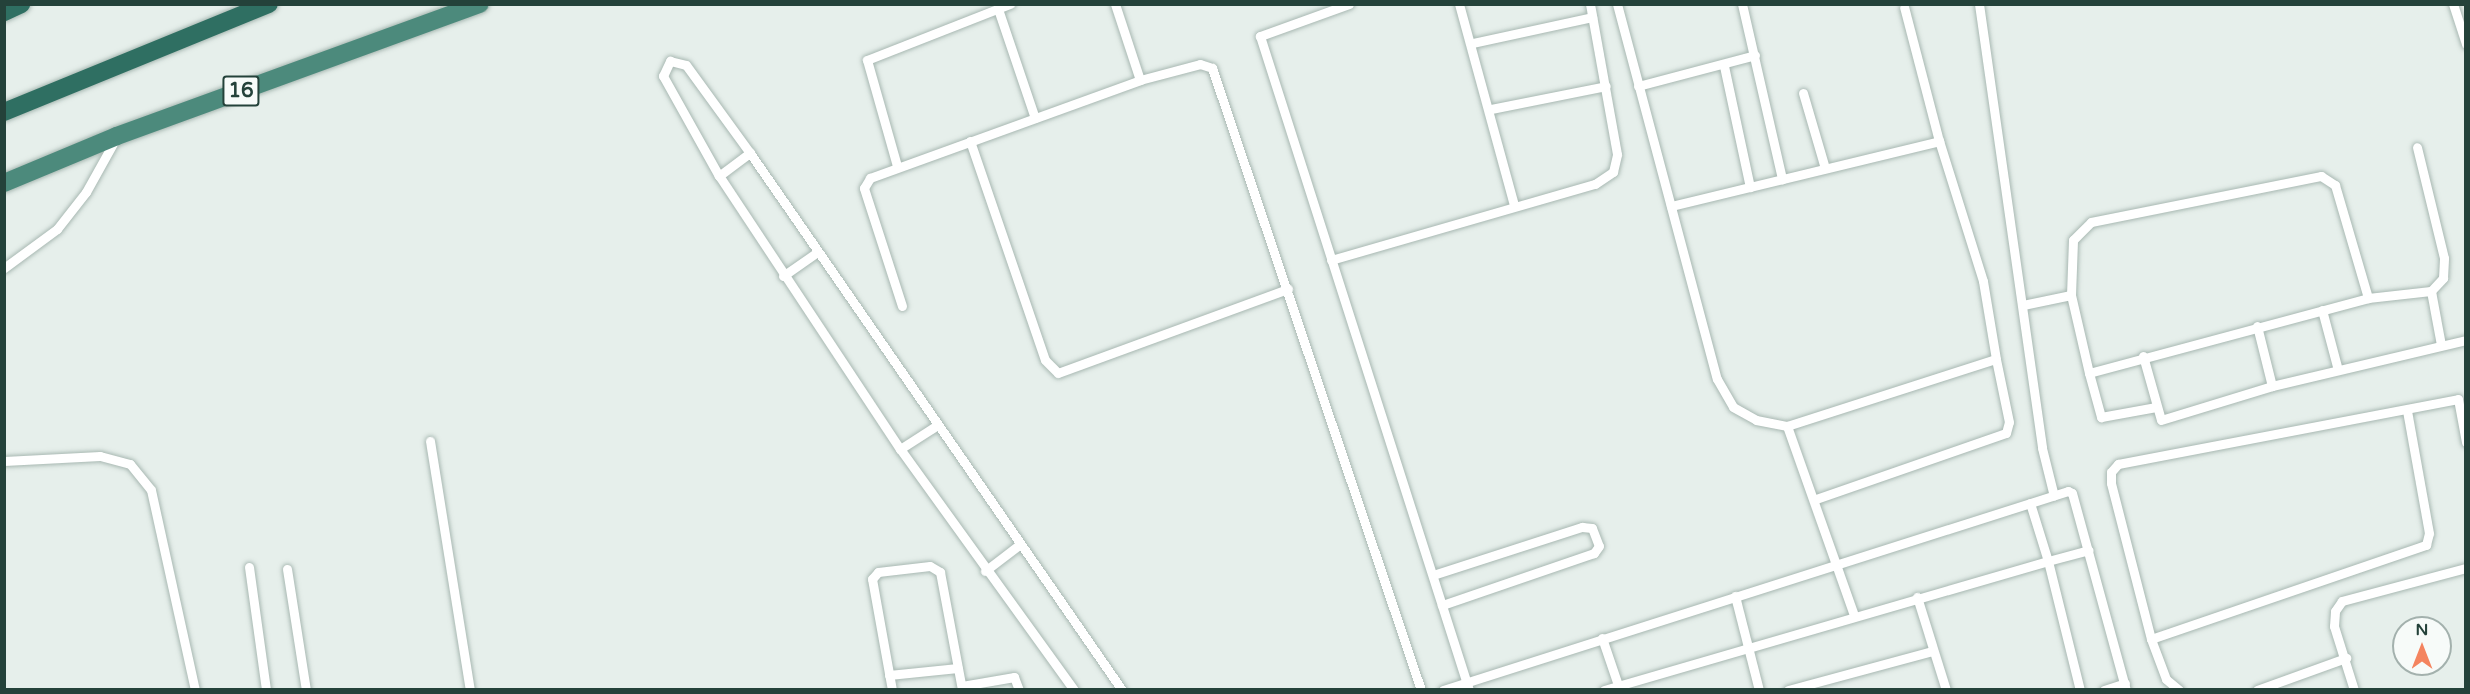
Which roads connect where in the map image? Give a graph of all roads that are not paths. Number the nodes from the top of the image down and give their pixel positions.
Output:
1 (21, 4) edge
2 (269, 4) edge
3 (480, 4) edge
4 (1010, 4) edge
5 (1115, 4) edge
6 (1349, 4) edge
7 (1459, 4) edge
8 (1590, 4) edge
9 (1617, 4) edge
10 (1742, 4) edge
11 (1978, 4) edge
12 (2453, 4) edge
13 (1904, 7) dead end
14 (998, 9) junction
15 (4, 12) edge
16 (1592, 17) junction
17 (1473, 43) junction
18 (2466, 44) edge
19 (1755, 55) junction
20 (1724, 66) junction
21 (1140, 80) junction
22 (1606, 86) junction
23 (1638, 86) junction
24 (1803, 93) dead end
25 (1491, 109) junction
26 (4, 112) edge
27 (1035, 118) junction
28 (117, 136) junction
29 (970, 141) junction
30 (1939, 141) junction
31 (2417, 147) dead end
32 (750, 153) junction
33 (897, 166) junction
34 (1825, 168) junction
35 (719, 176) junction
36 (1782, 179) junction
37 (4, 183) edge
38 (1750, 187) junction
39 (1515, 205) junction
40 (1671, 207) junction
41 (816, 253) junction
42 (1331, 260) junction
43 (4, 268) edge
44 (783, 276) junction
45 (1288, 289) junction
46 (2431, 291) junction
47 (2071, 295) junction
48 (2367, 298) junction
49 (2023, 305) junction
50 (902, 306) dead end
51 (2322, 310) junction
52 (2257, 326) junction
53 (2466, 340) edge
54 (2441, 345) junction
55 (2143, 356) junction
56 (1996, 358) junction
57 (2338, 370) junction
58 (2089, 373) junction
59 (2272, 386) junction
60 (2156, 407) junction
61 (2407, 411) junction
62 (936, 426) junction
63 (1786, 426) junction
64 (429, 441) dead end
65 (2466, 442) edge
66 (900, 449) junction
67 (4, 461) edge
68 (2054, 496) junction
69 (1816, 499) junction
70 (2030, 503) junction
71 (1018, 545) junction
72 (2089, 550) junction
73 (2048, 561) junction
74 (1837, 564) junction
75 (249, 567) dead end
76 (2466, 568) edge
77 (287, 569) dead end
78 (985, 571) junction
79 (1433, 575) junction
80 (1735, 596) junction
81 (1917, 597) junction
82 (1442, 605) junction
83 (1854, 615) junction
84 (1602, 638) junction
85 (2151, 639) junction
86 (1748, 644) junction
87 (1933, 651) junction
88 (2346, 658) junction
89 (958, 668) junction
90 (889, 675) junction
91 (1636, 679) junction
92 (1618, 685) junction
93 (1468, 686) edge
94 (2126, 686) edge
95 (962, 688) edge
96 (195, 690) edge
97 (266, 690) edge
98 (306, 690) edge
99 (470, 690) edge
100 (892, 690) edge
101 (1019, 690) edge
102 (1074, 690) edge
103 (1122, 690) edge
104 (1421, 690) edge
105 (1443, 690) edge
106 (1604, 690) edge
107 (1639, 690) edge
108 (1759, 690) edge
109 (1788, 690) edge
110 (1946, 690) edge
111 (2080, 690) edge
112 (2104, 690) edge
113 (2179, 690) edge
114 (2257, 690) edge
115 (2354, 690) edge

1 - 15 highway
2 - 26 highway
3 - 28 highway, 16
4 - 14 lane
5 - 21 lane
6 - 42 lane
7 - 17 lane
8 - 16 lane
9 - 23 lane
10 - 19 lane
11 - 49 lane
12 - 18 lane
13 - 30 lane
14 - 27 lane
14 - 33 lane
16 - 17 lane
16 - 22 lane
17 - 25 lane
19 - 20 lane
19 - 36 lane
20 - 23 lane
20 - 38 lane
21 - 27 lane
21 - 45 lane
22 - 25 lane
22 - 39 lane
23 - 40 lane
24 - 34 lane
25 - 39 lane
27 - 29 lane
28 - 37 highway, 16
28 - 43 lane
29 - 33 lane
29 - 45 lane
30 - 34 lane
30 - 56 lane
31 - 46 lane
32 - 35 lane
32 - 35 lane
32 - 41 lane
33 - 50 lane
34 - 36 lane
35 - 44 lane
36 - 38 lane
38 - 40 lane
39 - 42 lane
40 - 63 lane
41 - 44 lane
41 - 62 lane
42 - 79 lane
44 - 66 lane
45 - 104 lane
46 - 48 lane
46 - 54 lane
47 - 48 lane
47 - 49 lane
47 - 58 lane
48 - 51 lane
49 - 68 lane
51 - 52 lane
51 - 57 lane
52 - 55 lane
52 - 59 lane
53 - 54 lane
54 - 57 lane
55 - 58 lane
55 - 60 lane
56 - 63 lane
56 - 69 lane
57 - 59 lane
58 - 60 lane
59 - 60 lane
61 - 65 lane
61 - 85 lane
61 - 85 lane
62 - 66 lane
62 - 71 lane
63 - 69 lane
64 - 99 lane
66 - 78 lane
67 - 96 lane
68 - 70 lane
68 - 72 lane
69 - 74 lane
70 - 73 lane
70 - 74 lane
71 - 78 lane
71 - 103 lane
72 - 73 lane
72 - 94 lane
73 - 81 lane
73 - 111 lane
74 - 80 lane
74 - 83 lane
75 - 97 lane
76 - 88 lane
77 - 98 lane
78 - 102 lane
79 - 82 lane
79 - 82 lane
80 - 84 lane
80 - 86 lane
81 - 83 lane
81 - 87 lane
82 - 93 lane
83 - 86 lane
84 - 92 lane
84 - 93 lane
85 - 113 lane
86 - 91 lane
86 - 108 lane
87 - 109 lane
87 - 110 lane
88 - 114 lane
88 - 115 lane
89 - 90 lane
89 - 90 lane
89 - 95 lane
90 - 100 lane
91 - 92 lane
91 - 107 lane
92 - 106 lane
93 - 105 lane
94 - 112 lane
95 - 101 lane

